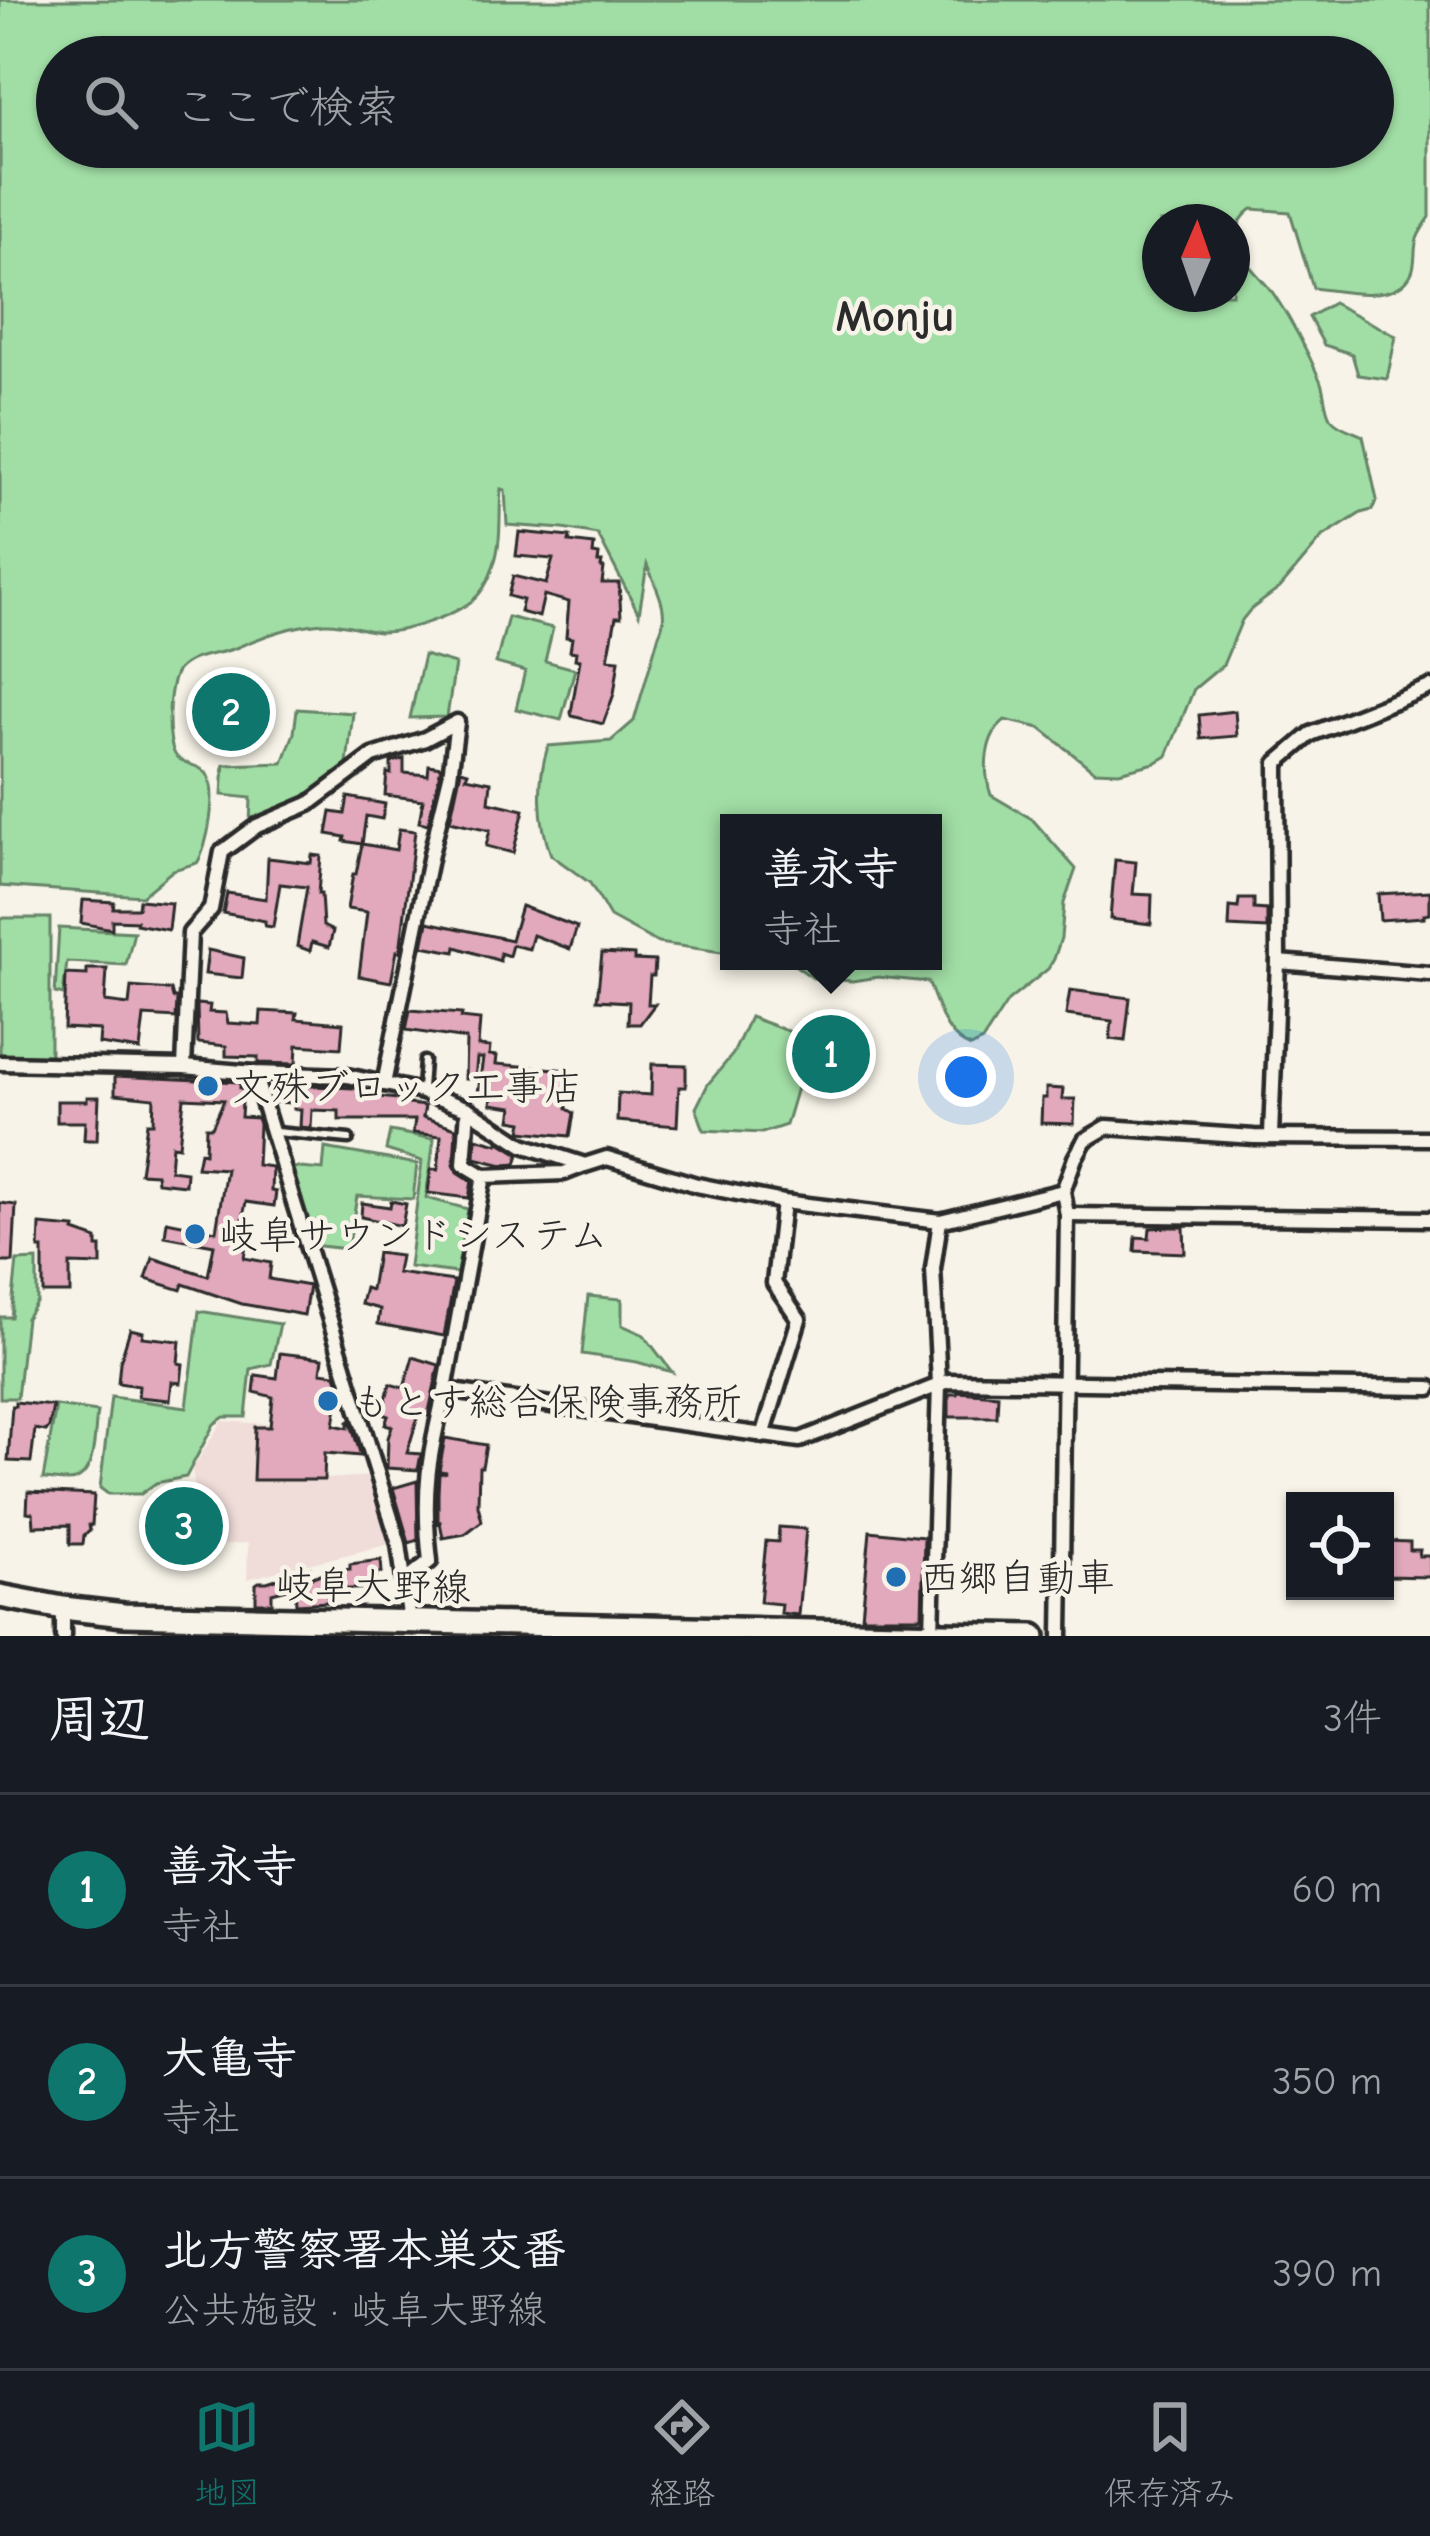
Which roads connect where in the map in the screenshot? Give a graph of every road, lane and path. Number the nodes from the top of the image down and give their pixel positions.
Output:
1 (1430, 687) edge
2 (1278, 962) junction
3 (1430, 974) edge
4 (424, 1061) dead end
5 (0, 1063) edge
6 (184, 1067) junction
7 (254, 1073) junction
8 (384, 1084) junction
9 (422, 1092) junction
10 (468, 1109) junction
11 (272, 1131) junction
12 (1271, 1136) junction
13 (1430, 1138) edge
14 (350, 1139) dead end
15 (585, 1165) junction
16 (484, 1176) junction
17 (1063, 1191) junction
18 (783, 1202) junction
19 (1067, 1215) junction
20 (1430, 1220) edge
21 (940, 1221) junction
22 (1063, 1382) junction
23 (939, 1383) junction
24 (1430, 1388) edge
25 (446, 1390) junction
26 (763, 1436) junction
27 (405, 1581) junction
28 (0, 1596) edge
29 (63, 1608) junction
30 (410, 1622) junction
31 (696, 1633) edge
32 (765, 1634) edge
33 (935, 1634) edge
34 (63, 1636) edge
35 (1034, 1636) edge
36 (1060, 1636) edge

1 - 2 street
2 - 3 street
2 - 12 street
4 - 9 lane
5 - 6 street
6 - 7 street
6 - 8 street
7 - 8 street
7 - 11 street
8 - 9 street
9 - 10 street
10 - 15 street
10 - 16 street
11 - 14 lane
11 - 27 street
12 - 13 street
12 - 17 street
15 - 16 street
15 - 18 street
16 - 25 street
17 - 19 street
17 - 21 street
18 - 21 street
18 - 26 street
19 - 20 street
19 - 22 street
21 - 23 street
22 - 23 street
22 - 24 street
22 - 36 street
23 - 26 street
23 - 33 street
25 - 26 street
25 - 27 street
27 - 30 street
28 - 29 main road, 岐阜大野線
29 - 30 main road, 岐阜大野線
29 - 34 street
30 - 31 main road, 岐阜大野線
31 - 32 main road, 岐阜大野線
32 - 33 main road, 岐阜大野線
33 - 35 main road, 岐阜大野線

